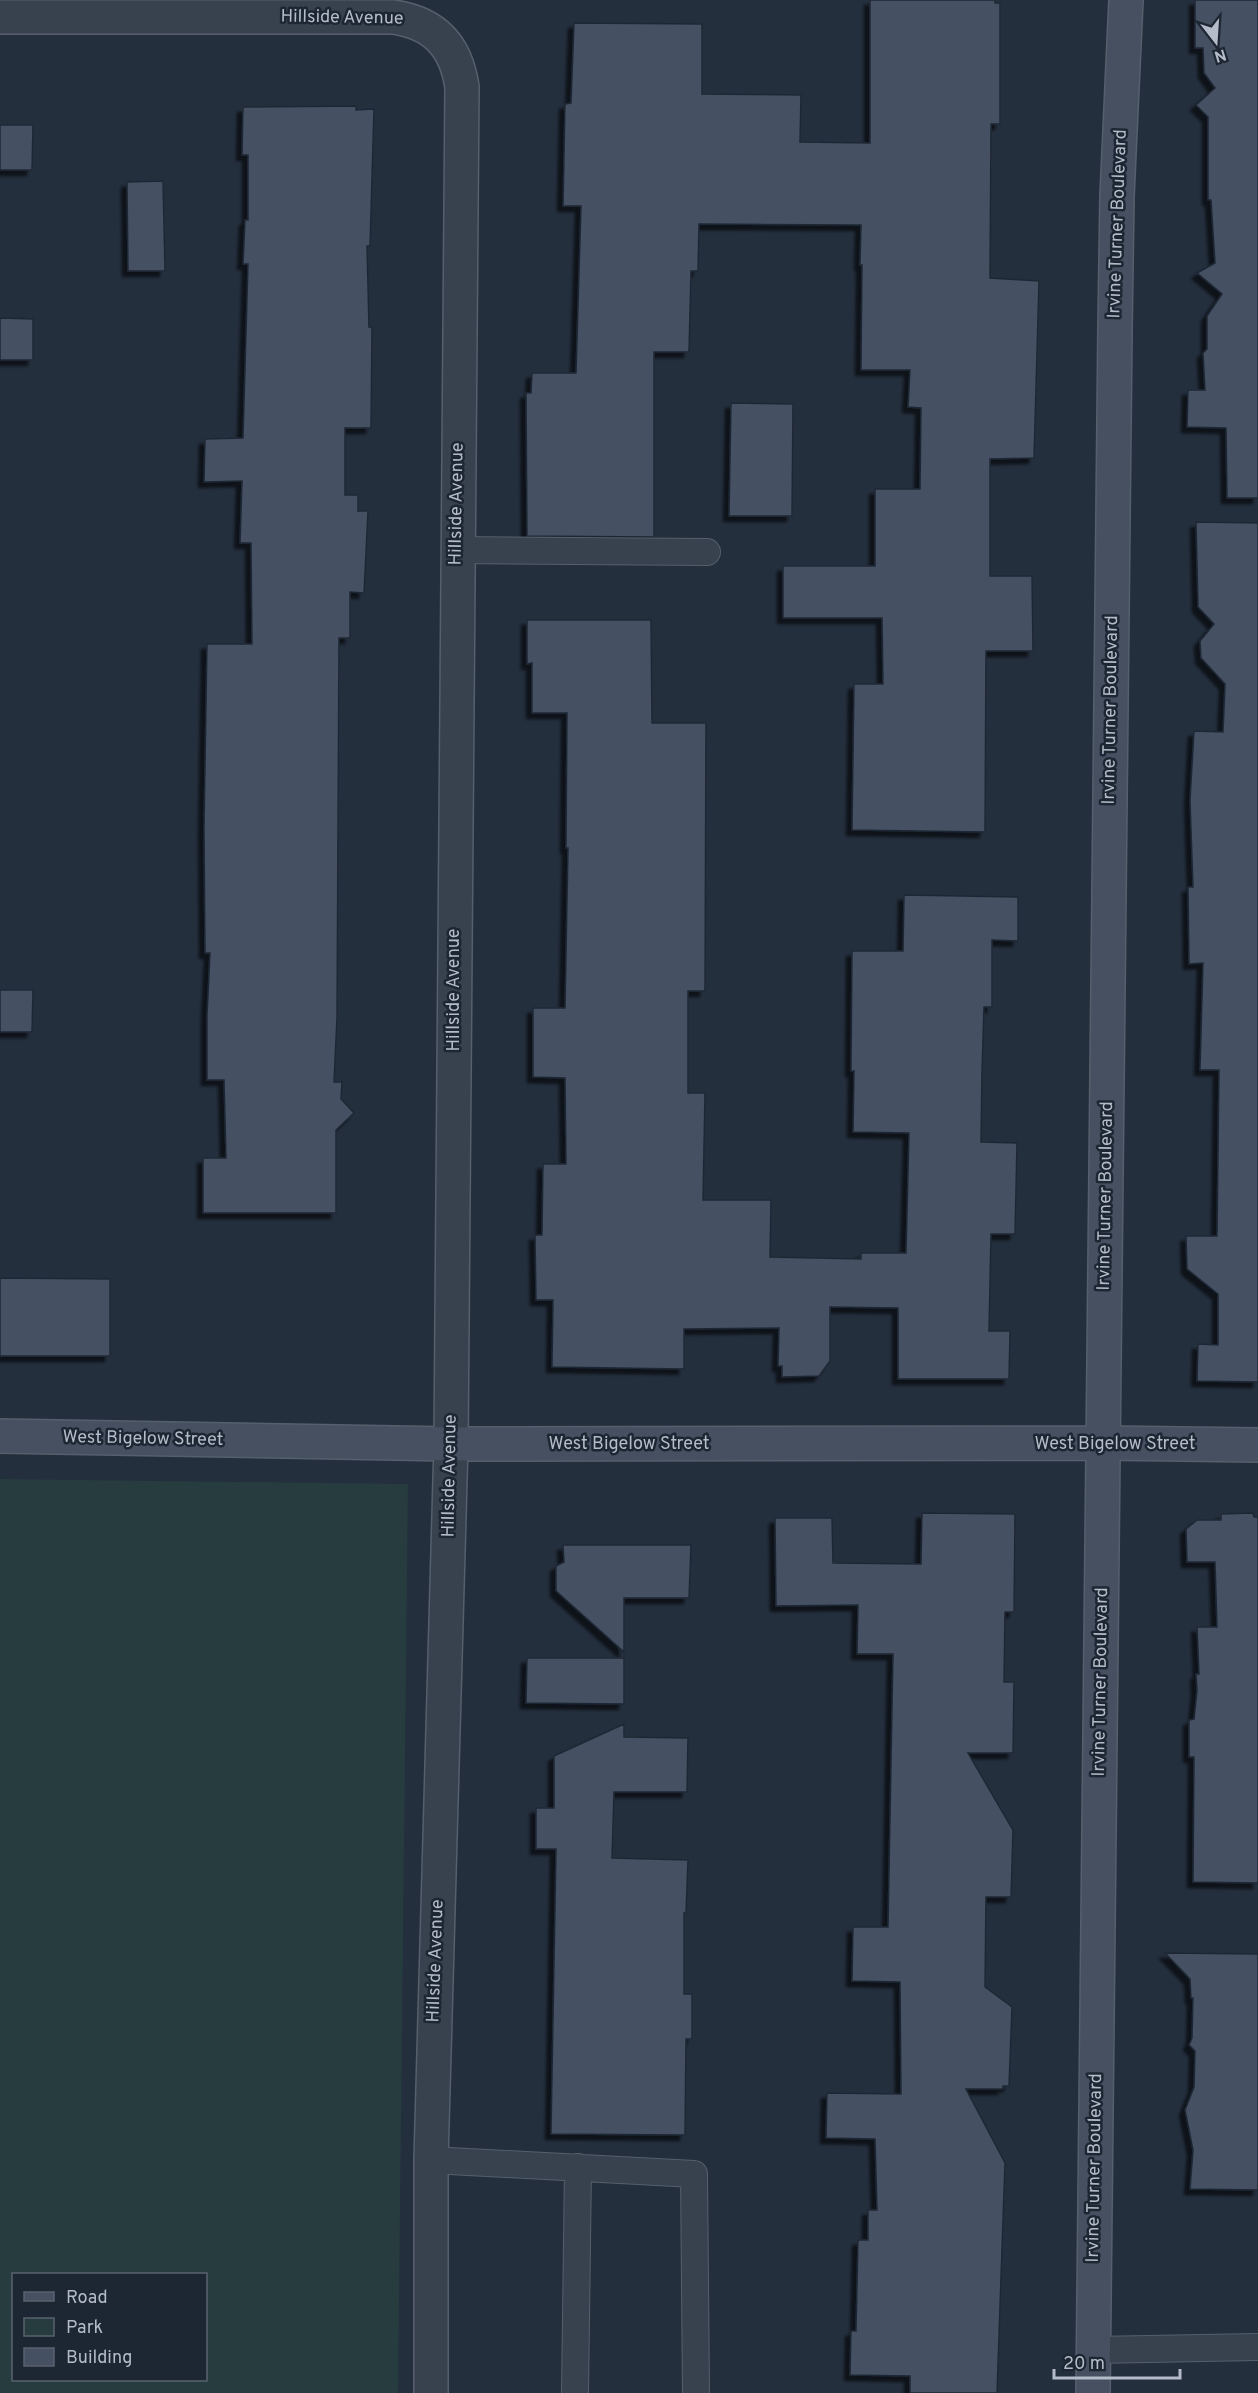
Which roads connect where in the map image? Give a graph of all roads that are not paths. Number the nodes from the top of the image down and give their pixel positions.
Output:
1 (1126, 0) edge
2 (0, 17) edge
3 (457, 550) junction
4 (707, 552) dead end
5 (0, 1436) edge
6 (1104, 1443) junction
7 (451, 1444) junction
8 (1258, 1445) edge
9 (431, 2160) junction
10 (578, 2167) junction
11 (1258, 2347) edge
12 (1093, 2350) junction
13 (431, 2393) edge
14 (575, 2393) edge
15 (696, 2393) edge
16 (1093, 2393) edge

1 - 6 street, Irvine Turner Boulevard
2 - 3 street, Hillside Avenue
3 - 4 lane
3 - 7 street, Hillside Avenue
5 - 7 street, West Bigelow Street
6 - 7 street, West Bigelow Street
6 - 8 street, West Bigelow Street
6 - 12 street, Irvine Turner Boulevard
7 - 9 street, Hillside Avenue
9 - 10 lane
9 - 13 street, Hillside Avenue
10 - 14 lane
10 - 15 lane
11 - 12 lane
12 - 16 street, Irvine Turner Boulevard

